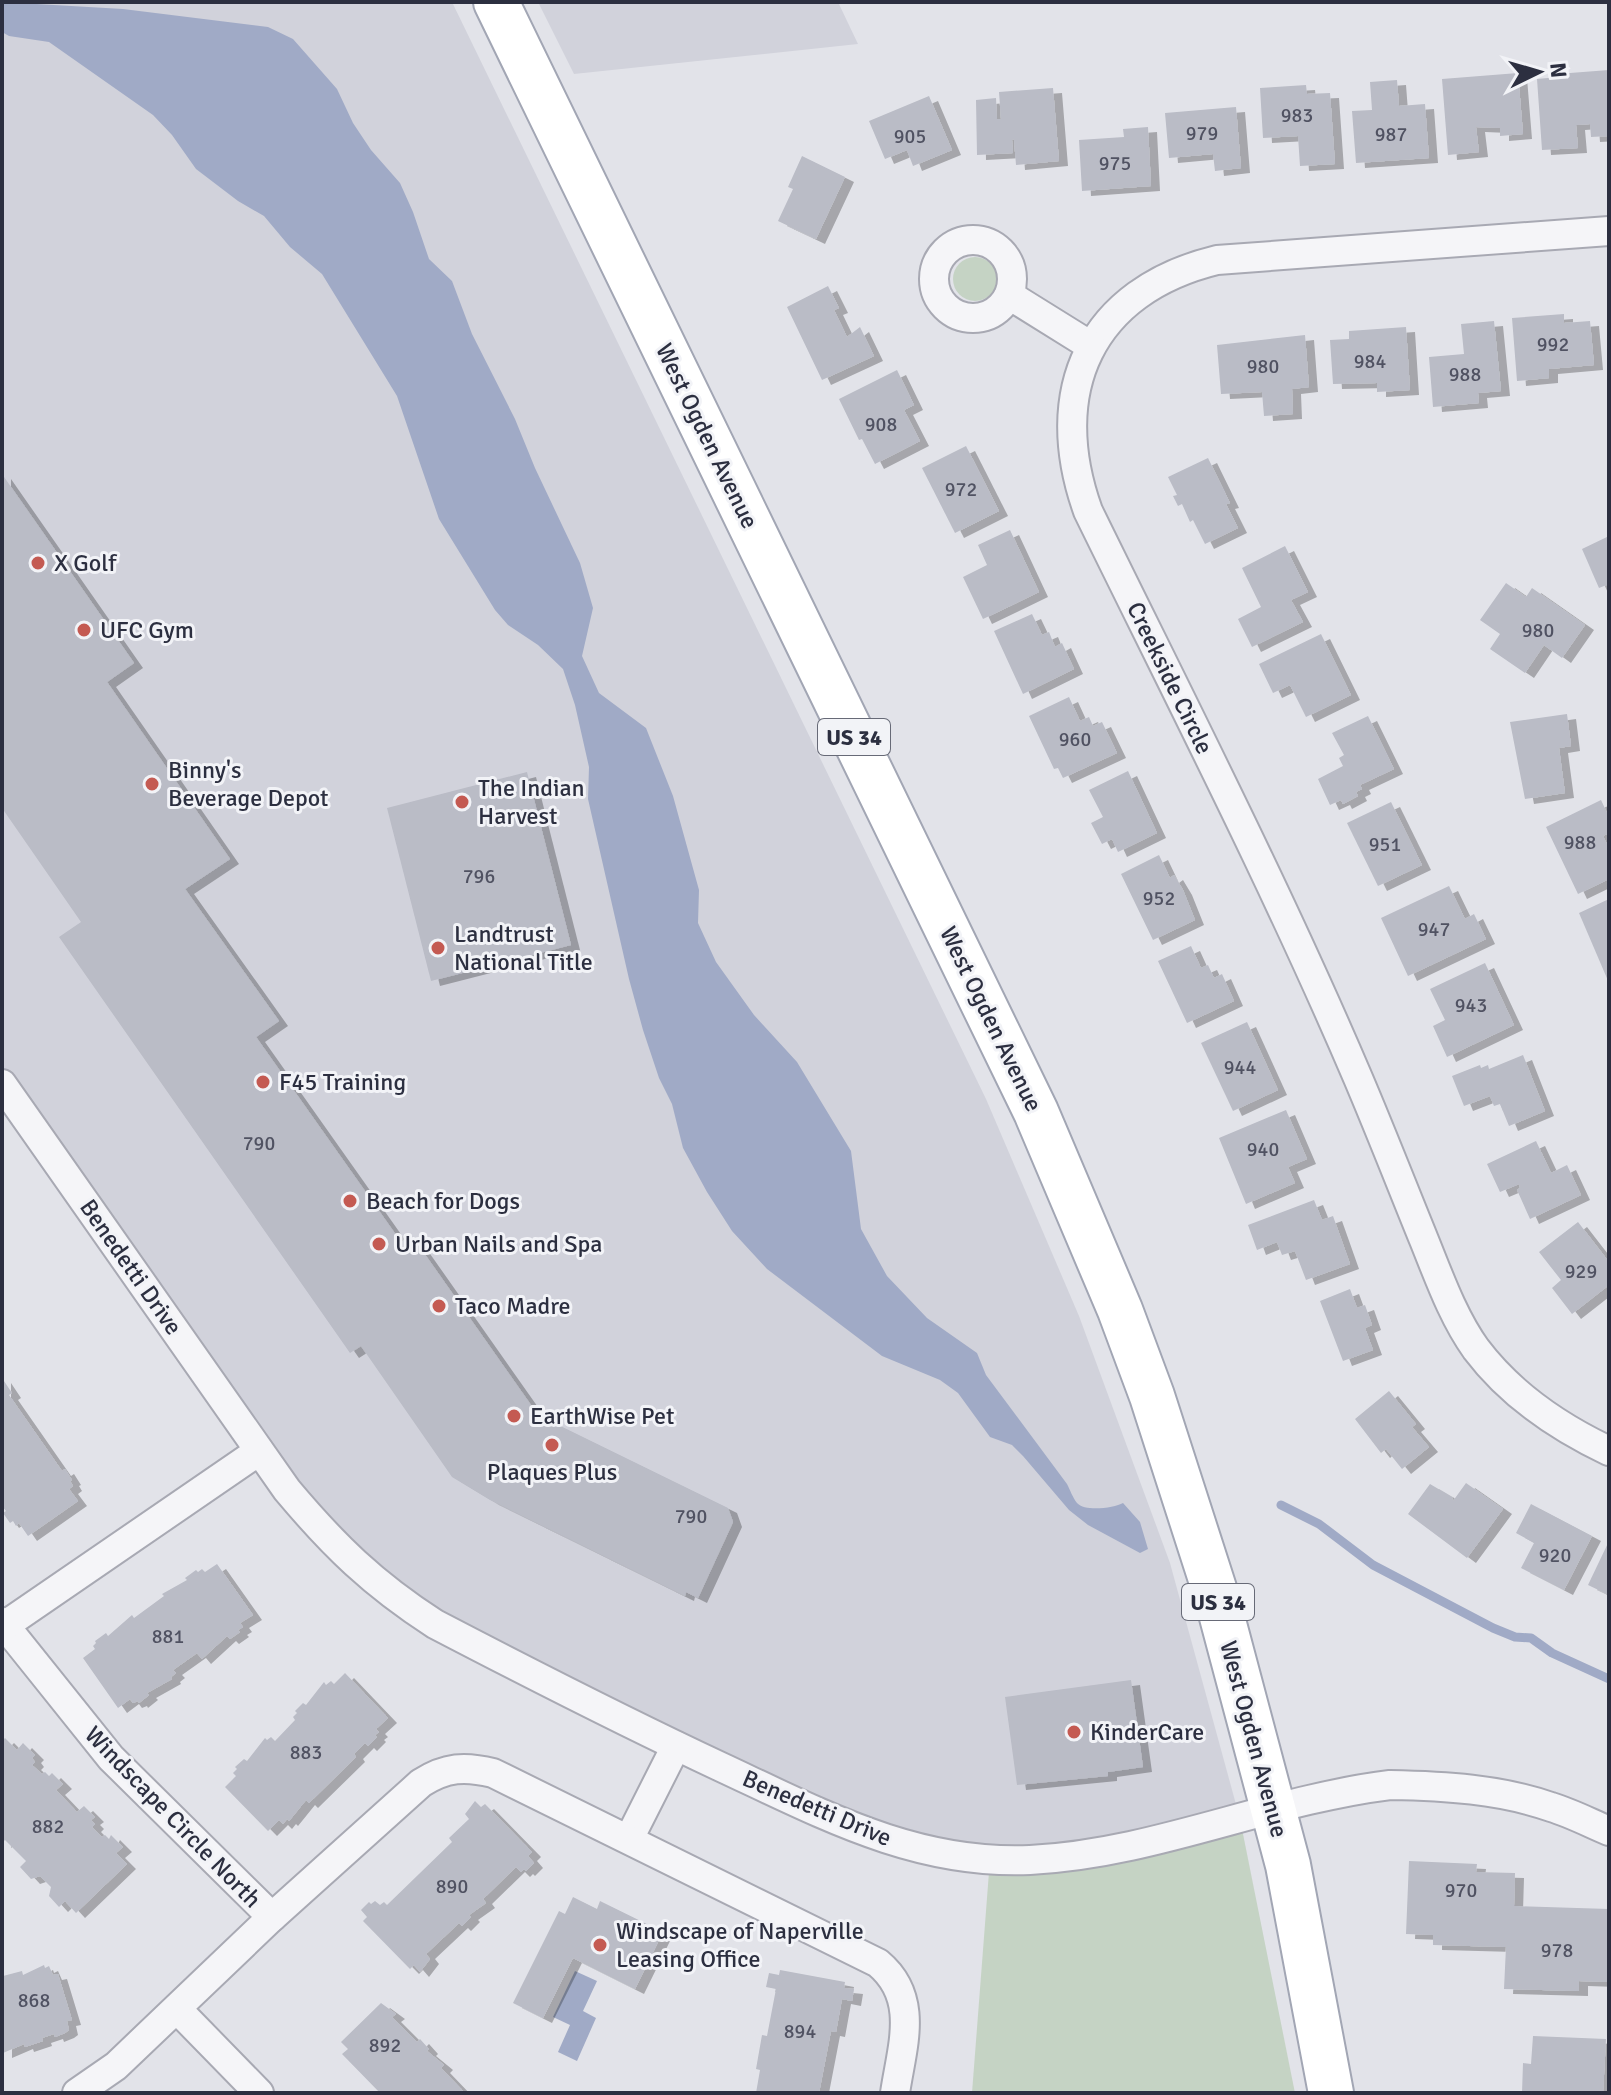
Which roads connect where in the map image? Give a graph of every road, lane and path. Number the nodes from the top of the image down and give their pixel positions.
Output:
1 (496, 2) edge
2 (1609, 231) edge
3 (1009, 295) dead end
4 (1091, 346) junction
5 (2, 1084) edge
6 (259, 1451) junction
7 (1609, 1451) edge
8 (3, 1624) edge
9 (676, 1746) junction
10 (1274, 1811) junction
11 (1609, 1831) edge
12 (629, 1839) junction
13 (272, 1917) junction
14 (177, 2009) junction
15 (77, 2093) edge
16 (259, 2093) edge
17 (895, 2093) edge
18 (1331, 2093) edge

1 - 10 main road, West Ogden Avenue / US 34
2 - 4 street, Creekside Circle
3 - 4 street
4 - 7 street, Creekside Circle
5 - 6 street, Benedetti Drive
6 - 8 street
6 - 9 street, Benedetti Drive
8 - 13 street, Windscape Circle North
9 - 10 street, Benedetti Drive
9 - 12 street
10 - 11 street, Benedetti Drive
10 - 18 main road, West Ogden Avenue / US 34
12 - 13 street
12 - 17 street
13 - 14 street, Windscape Circle North
14 - 15 street, Windscape Circle North
14 - 16 street

